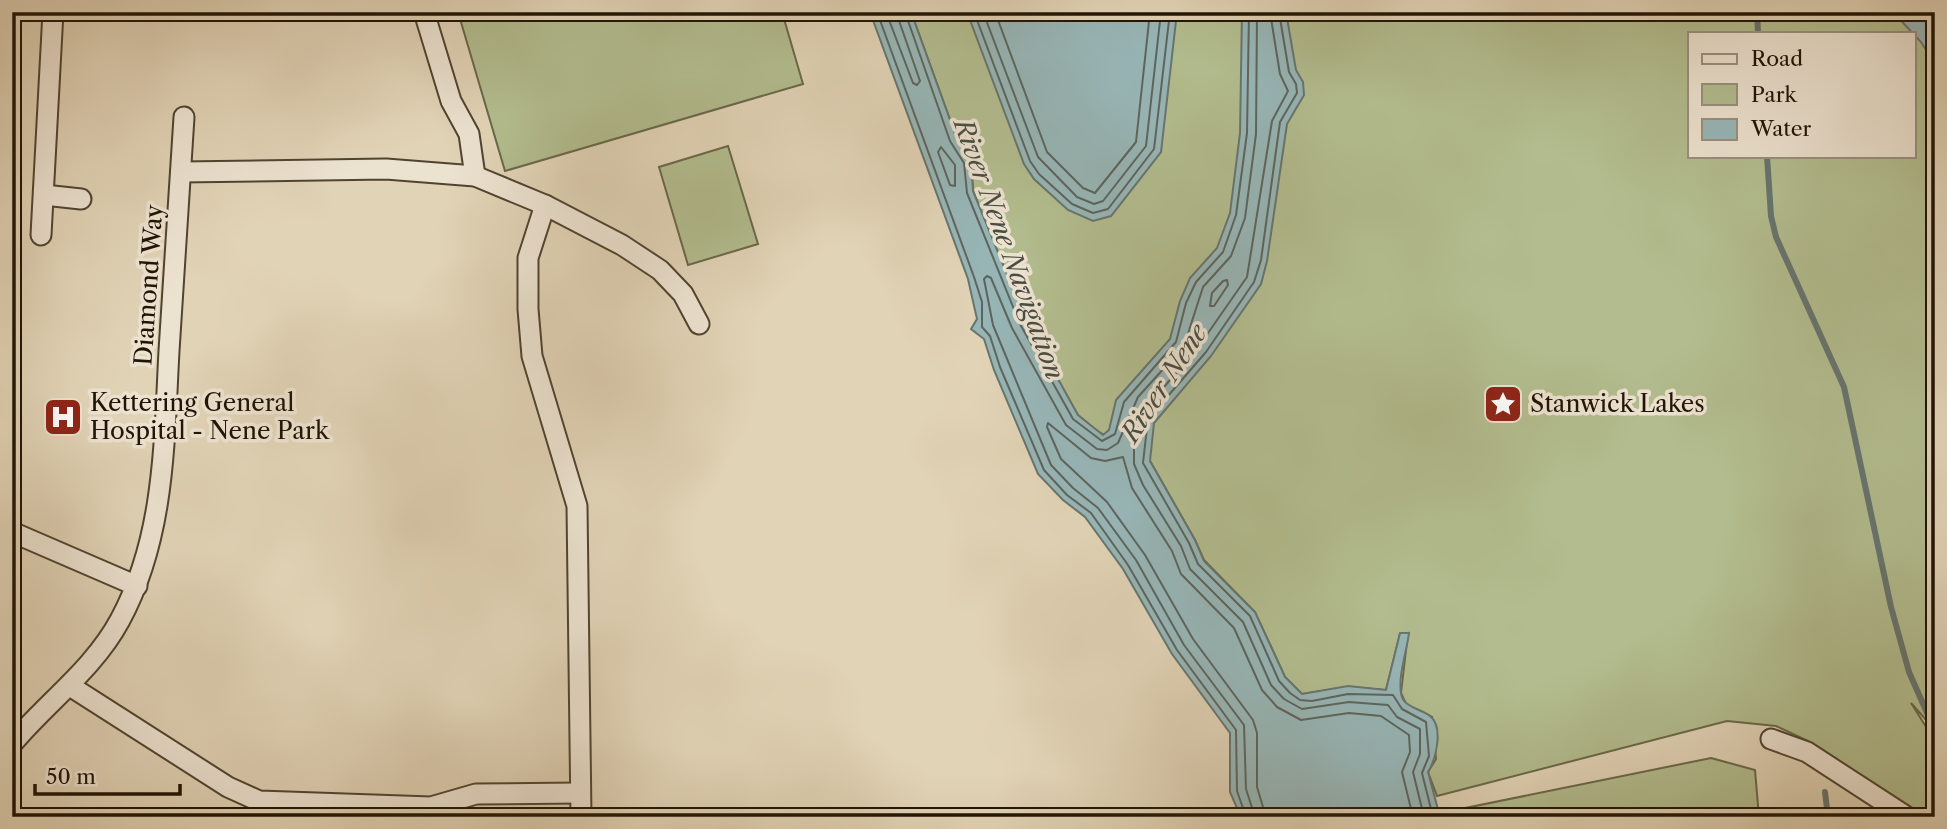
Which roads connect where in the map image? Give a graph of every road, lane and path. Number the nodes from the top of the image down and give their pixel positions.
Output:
1 (53, 12) edge
2 (424, 12) edge
3 (184, 117) dead end
4 (181, 172) junction
5 (475, 176) junction
6 (44, 195) junction
7 (81, 199) dead end
8 (545, 205) junction
9 (41, 235) dead end
10 (699, 324) dead end
11 (12, 532) edge
12 (137, 586) junction
13 (70, 686) junction
14 (1771, 739) dead end
15 (12, 744) edge
16 (579, 793) junction
17 (581, 817) edge
18 (1908, 817) edge

1 - 6 street
2 - 5 street
3 - 4 street, Diamond Way
4 - 5 street
4 - 12 street, Diamond Way
5 - 8 street
6 - 7 street
6 - 9 street
8 - 10 street
8 - 16 street
11 - 12 street
12 - 13 street, Diamond Way
13 - 15 street, Diamond Way
13 - 16 street
14 - 18 street
16 - 17 street

